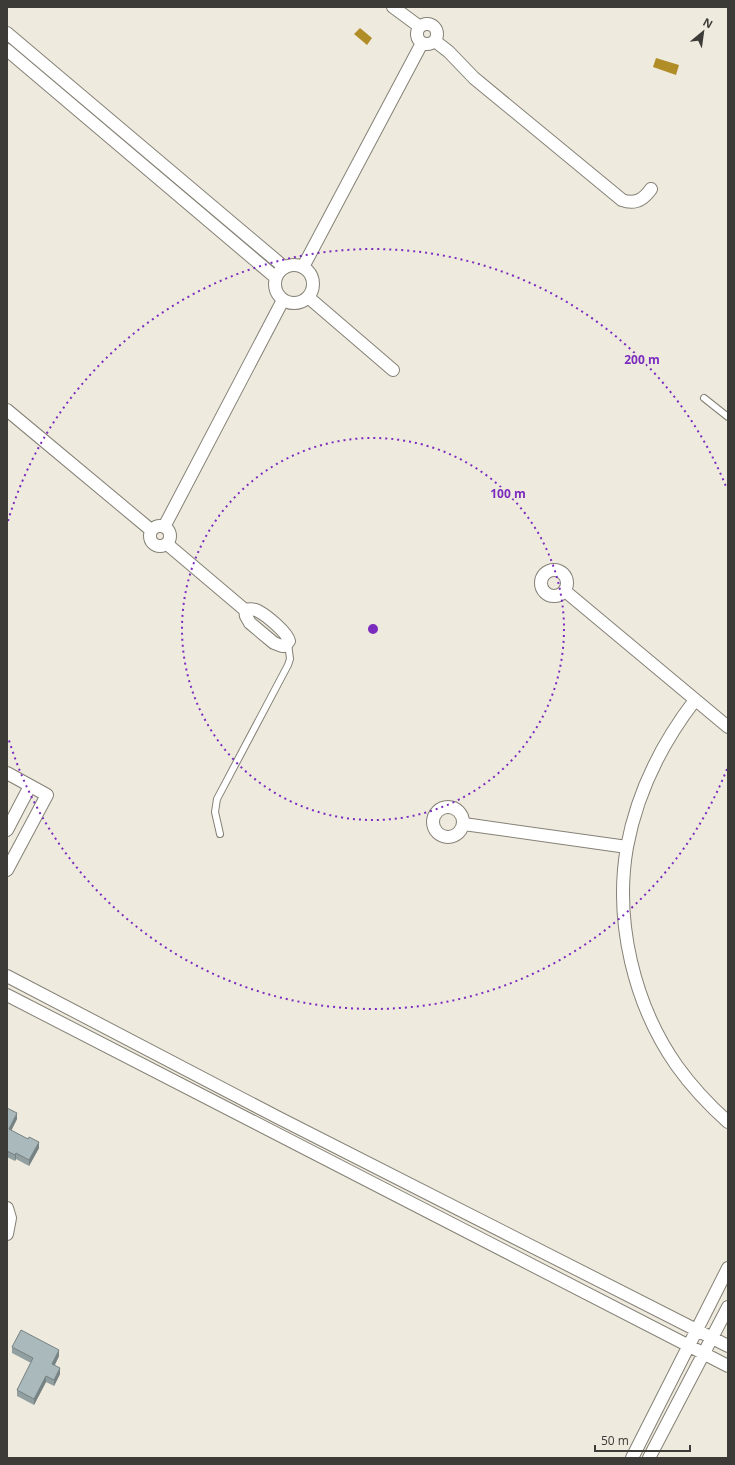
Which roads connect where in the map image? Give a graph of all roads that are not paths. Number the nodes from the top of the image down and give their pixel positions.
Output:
1 (393, 7) edge
2 (420, 27) junction
3 (7, 33) edge
4 (436, 41) junction
5 (422, 43) junction
6 (7, 50) edge
7 (651, 189) dead end
8 (284, 267) junction
9 (303, 267) junction
10 (275, 277) junction
11 (308, 297) junction
12 (283, 300) junction
13 (393, 370) dead end
14 (704, 398) dead end
15 (7, 410) edge
16 (728, 417) edge
17 (164, 526) junction
18 (151, 530) junction
19 (166, 544) junction
20 (565, 591) dead end
21 (288, 643) joint
22 (695, 700) junction
23 (728, 727) edge
24 (7, 773) edge
25 (30, 786) junction
26 (464, 824) dead end
27 (7, 830) edge
28 (220, 834) dead end
29 (627, 847) junction
30 (7, 870) edge
31 (7, 976) edge
32 (7, 995) edge
33 (728, 1122) edge
34 (7, 1208) edge
35 (7, 1234) edge
36 (728, 1268) edge
37 (728, 1307) edge
38 (696, 1330) junction
39 (712, 1338) junction
40 (688, 1345) junction
41 (728, 1346) edge
42 (704, 1354) junction
43 (728, 1366) edge
44 (632, 1458) edge
45 (649, 1458) edge

1 - 2 street
2 - 4 street
2 - 5 street
3 - 8 street
4 - 5 street
4 - 7 street
5 - 9 street
6 - 10 street
8 - 9 street
8 - 10 street
9 - 11 street
10 - 12 street
11 - 12 street
11 - 13 street
12 - 17 street
14 - 16 lane
15 - 18 street
17 - 18 street
17 - 19 street
18 - 19 street
19 - 21 street
20 - 22 street
21 - 28 lane
22 - 23 street
22 - 29 street
24 - 25 street
25 - 27 street
25 - 30 street
26 - 29 street
29 - 33 street
31 - 38 street
32 - 40 street
34 - 35 street
36 - 38 street
37 - 39 street
38 - 39 street
38 - 40 street
39 - 41 street
39 - 42 street
40 - 42 street
40 - 44 street
42 - 43 street
42 - 45 street

